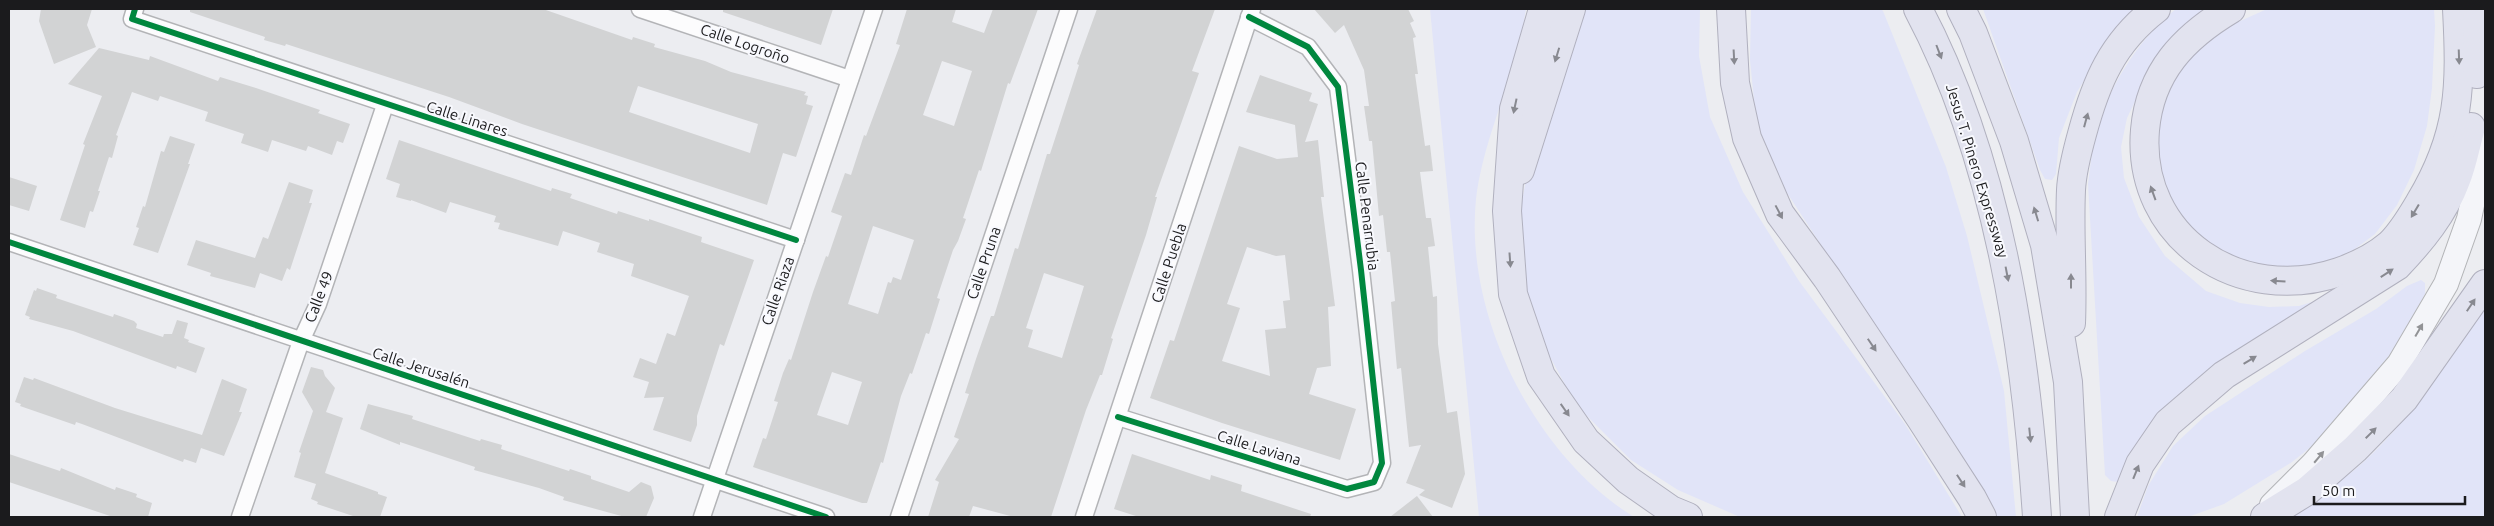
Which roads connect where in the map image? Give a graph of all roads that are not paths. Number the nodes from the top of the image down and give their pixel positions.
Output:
1 (640, 9) edge
2 (874, 9) edge
3 (1069, 9) edge
4 (1543, 9) edge
5 (1571, 9) edge
6 (1731, 9) edge
7 (1918, 9) edge
8 (1961, 9) edge
9 (2156, 9) edge
10 (2232, 9) edge
11 (2457, 9) edge
12 (2478, 9) edge
13 (2482, 9) edge
14 (1251, 13) edge
15 (134, 14) edge
16 (673, 14) edge
17 (2485, 41) edge
18 (850, 79) junction
19 (385, 105) junction
20 (2485, 144) edge
21 (1507, 212) junction
22 (796, 240) junction
23 (9, 242) edge
24 (2485, 284) edge
25 (301, 341) junction
26 (2068, 382) junction
27 (1118, 417) junction
28 (1382, 463) joint
29 (716, 479) junction
30 (240, 517) edge
31 (702, 517) edge
32 (826, 517) edge
33 (899, 517) edge
34 (1084, 517) edge
35 (1688, 517) edge
36 (1982, 517) edge
37 (2037, 517) edge
38 (2075, 517) edge
39 (2119, 517) edge
40 (2261, 517) edge
41 (2265, 517) edge

1 - 16 street, Calle Logroño
2 - 18 street, Calle Riaza
3 - 33 street, Calle Pruna
4 -> 21 highway
5 -> 21 highway
6 -> 36 highway
7 -> 37 highway, Jesus T. Pinero Expressway
26 -> 8 highway
26 -> 9 highway
11 -> 10 highway
39 -> 12 highway
13 - 17 street
14 - 27 street, Calle Puebla
14 - 28 street, Calle Penarrubia
15 - 19 street, Calle Linares
16 - 18 street, Calle Logroño
18 - 22 street, Calle Riaza
19 - 22 street, Calle Linares
19 - 25 street, Calle 49
40 -> 20 street
21 -> 35 highway
22 - 29 street, Calle Riaza
23 - 25 street, Calle Jerusalén
41 -> 24 highway
25 - 29 street, Calle Jerusalén
25 - 30 street, Calle 49
26 - 38 highway
27 - 28 street, Calle Laviana
27 - 34 street, Calle Puebla
29 - 31 street, Calle Riaza
29 - 32 street, Calle Jerusalén

